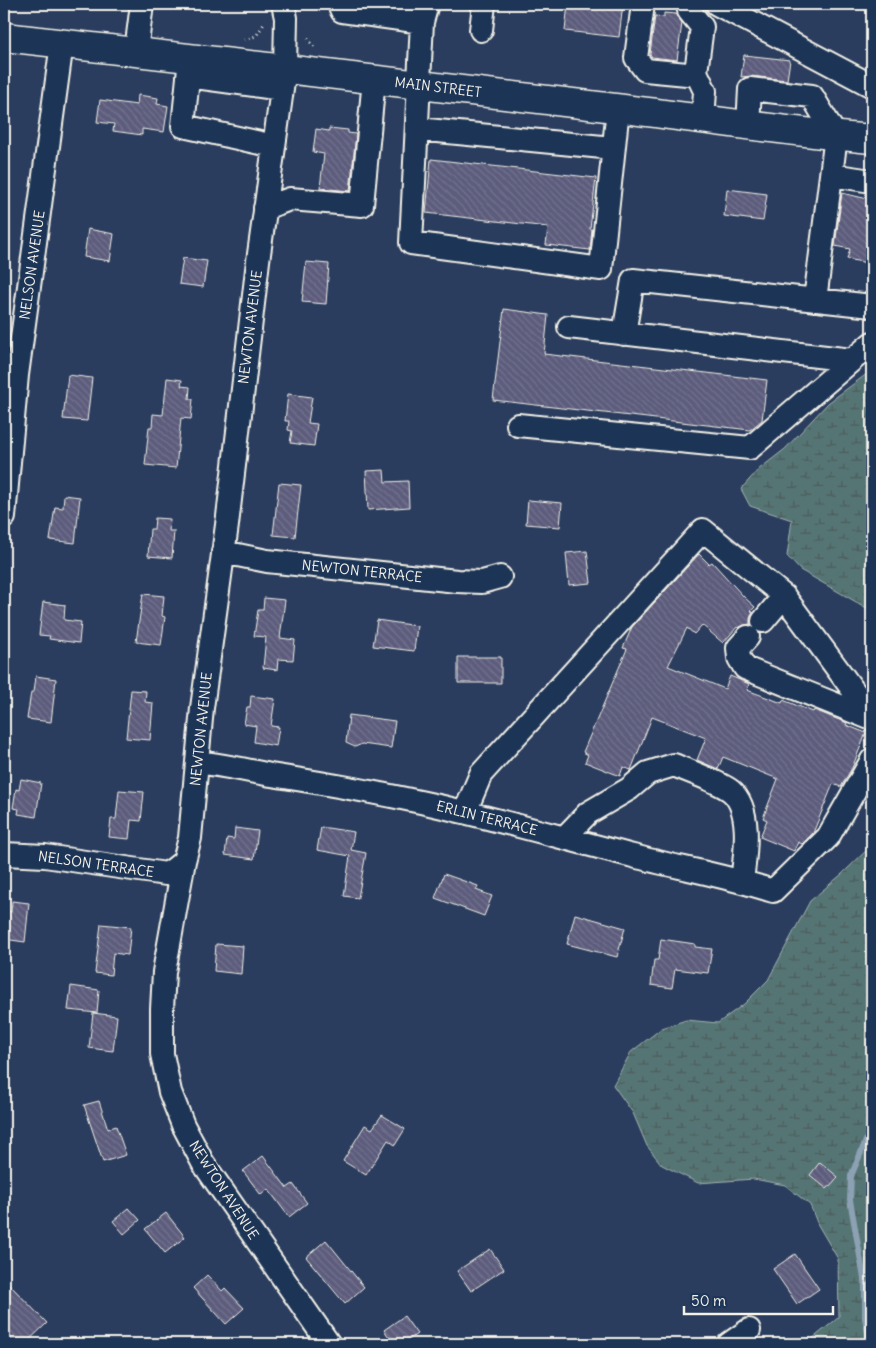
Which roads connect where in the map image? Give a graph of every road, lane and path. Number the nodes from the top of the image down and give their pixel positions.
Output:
1 (142, 4) edge
2 (283, 4) edge
3 (339, 4) edge
4 (484, 4) edge
5 (643, 4) edge
6 (690, 4) edge
7 (717, 4) edge
8 (424, 13) edge
9 (266, 22) dead end
10 (481, 30) dead end
11 (307, 32) dead end
12 (4, 37) edge
13 (62, 44) junction
14 (136, 52) junction
15 (238, 63) junction
16 (189, 67) junction
17 (696, 72) junction
18 (328, 74) junction
19 (283, 79) junction
20 (374, 79) junction
21 (420, 85) junction
22 (872, 86) edge
23 (618, 108) junction
24 (703, 120) junction
25 (748, 126) junction
26 (418, 129) junction
27 (836, 136) junction
28 (872, 139) edge
29 (274, 146) junction
30 (613, 148) junction
31 (831, 175) junction
32 (872, 180) edge
33 (265, 208) junction
34 (815, 300) junction
35 (872, 306) edge
36 (569, 328) dead end
37 (624, 334) junction
38 (872, 343) edge
39 (852, 360) junction
40 (518, 425) dead end
41 (4, 517) edge
42 (223, 552) junction
43 (500, 577) dead end
44 (784, 596) junction
45 (763, 621) dead end
46 (748, 637) dead end
47 (872, 717) edge
48 (872, 760) edge
49 (197, 762) junction
50 (465, 812) junction
51 (565, 837) junction
52 (4, 854) edge
53 (184, 861) junction
54 (742, 881) junction
55 (749, 1330) dead end
56 (329, 1344) edge
57 (729, 1344) edge

1 - 14 street
2 - 19 street, NEWTON AVENUE
3 - 8 street
4 - 10 street
5 - 17 street
6 - 17 street
7 - 22 street
8 - 21 street
9 - 15 path
11 - 18 path
12 - 13 main road, MAIN STREET
13 - 14 main road, MAIN STREET
13 - 41 street, NELSON AVENUE
14 - 16 main road, MAIN STREET
15 - 16 main road, MAIN STREET
15 - 19 main road, MAIN STREET
16 - 19 street
16 - 29 street
17 - 24 street
18 - 19 main road, MAIN STREET
18 - 20 main road, MAIN STREET
19 - 29 street, NEWTON AVENUE
20 - 21 main road, MAIN STREET
20 - 33 street
21 - 23 main road, MAIN STREET
21 - 26 street
23 - 24 main road, MAIN STREET
23 - 30 street
24 - 25 main road, MAIN STREET
25 - 27 main road, MAIN STREET
25 - 27 street
26 - 30 street
26 - 30 street
27 - 28 main road, MAIN STREET
27 - 31 street
29 - 33 street, NEWTON AVENUE
31 - 32 street
31 - 34 street
33 - 42 street, NEWTON AVENUE
34 - 35 street
34 - 37 street
36 - 37 street
37 - 39 street
38 - 39 street
39 - 40 street
42 - 43 street, NEWTON TERRACE
42 - 49 street, NEWTON AVENUE
44 - 45 street
44 - 47 street
44 - 50 street
46 - 47 street
48 - 54 street, ERLIN TERRACE
49 - 50 street, ERLIN TERRACE
49 - 53 street, NEWTON AVENUE
50 - 51 street, ERLIN TERRACE
51 - 54 street, ERLIN TERRACE
51 - 54 street
52 - 53 street, NELSON TERRACE
53 - 56 street, NEWTON AVENUE
55 - 57 street

